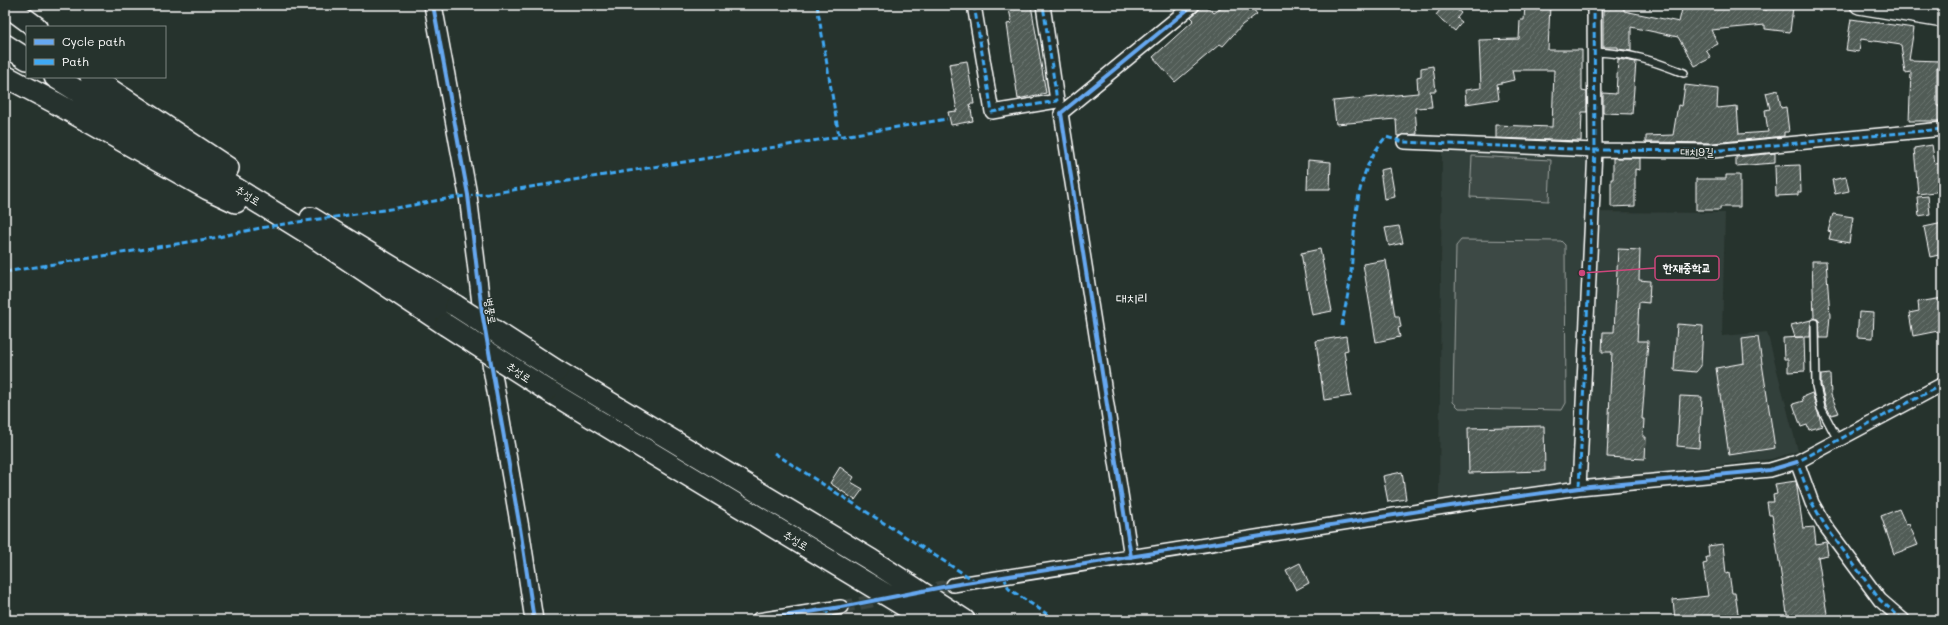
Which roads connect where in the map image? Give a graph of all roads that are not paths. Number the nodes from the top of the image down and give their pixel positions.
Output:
1 (6, 5) edge
2 (433, 5) edge
3 (974, 5) edge
4 (1043, 5) edge
5 (1193, 5) edge
6 (1594, 5) edge
7 (1859, 5) edge
8 (1943, 19) edge
9 (5, 22) edge
10 (35, 26) edge
11 (26, 35) edge
12 (5, 45) edge
13 (1594, 52) junction
14 (26, 58) edge
15 (1684, 73) dead end
16 (5, 76) edge
17 (57, 78) edge
18 (93, 78) edge
19 (111, 78) edge
20 (1059, 107) junction
21 (1943, 129) edge
22 (1404, 142) dead end
23 (1595, 150) junction
24 (227, 167) junction
25 (311, 234) junction
26 (1815, 323) dead end
27 (1943, 384) edge
28 (1838, 440) junction
29 (1797, 462) junction
30 (1579, 488) junction
31 (1131, 557) junction
32 (953, 585) tunnel mouth
33 (841, 607) tunnel mouth
34 (534, 620) edge
35 (758, 620) edge
36 (928, 620) edge
37 (964, 620) edge
38 (1903, 620) edge

1 - 10 main road
2 - 34 street, 병풍로
3 - 20 street
4 - 20 street
5 - 20 street
6 - 13 street
7 - 8 street
9 - 11 main road
12 - 14 main road
13 - 15 lane
13 - 23 street
16 - 25 main road
17 - 25 main road, 추성로
18 - 24 main road, 추성로
19 - 24 main road
20 - 31 street
21 - 23 street, 대치9길
22 - 23 street, 대치9길
23 - 30 street
24 - 37 main road, 추성로, bridge
25 - 36 main road, 추성로, bridge
26 - 28 lane
27 - 28 street
28 - 29 street
29 - 30 street
29 - 38 street
30 - 31 street
31 - 32 street
33 - 35 street

